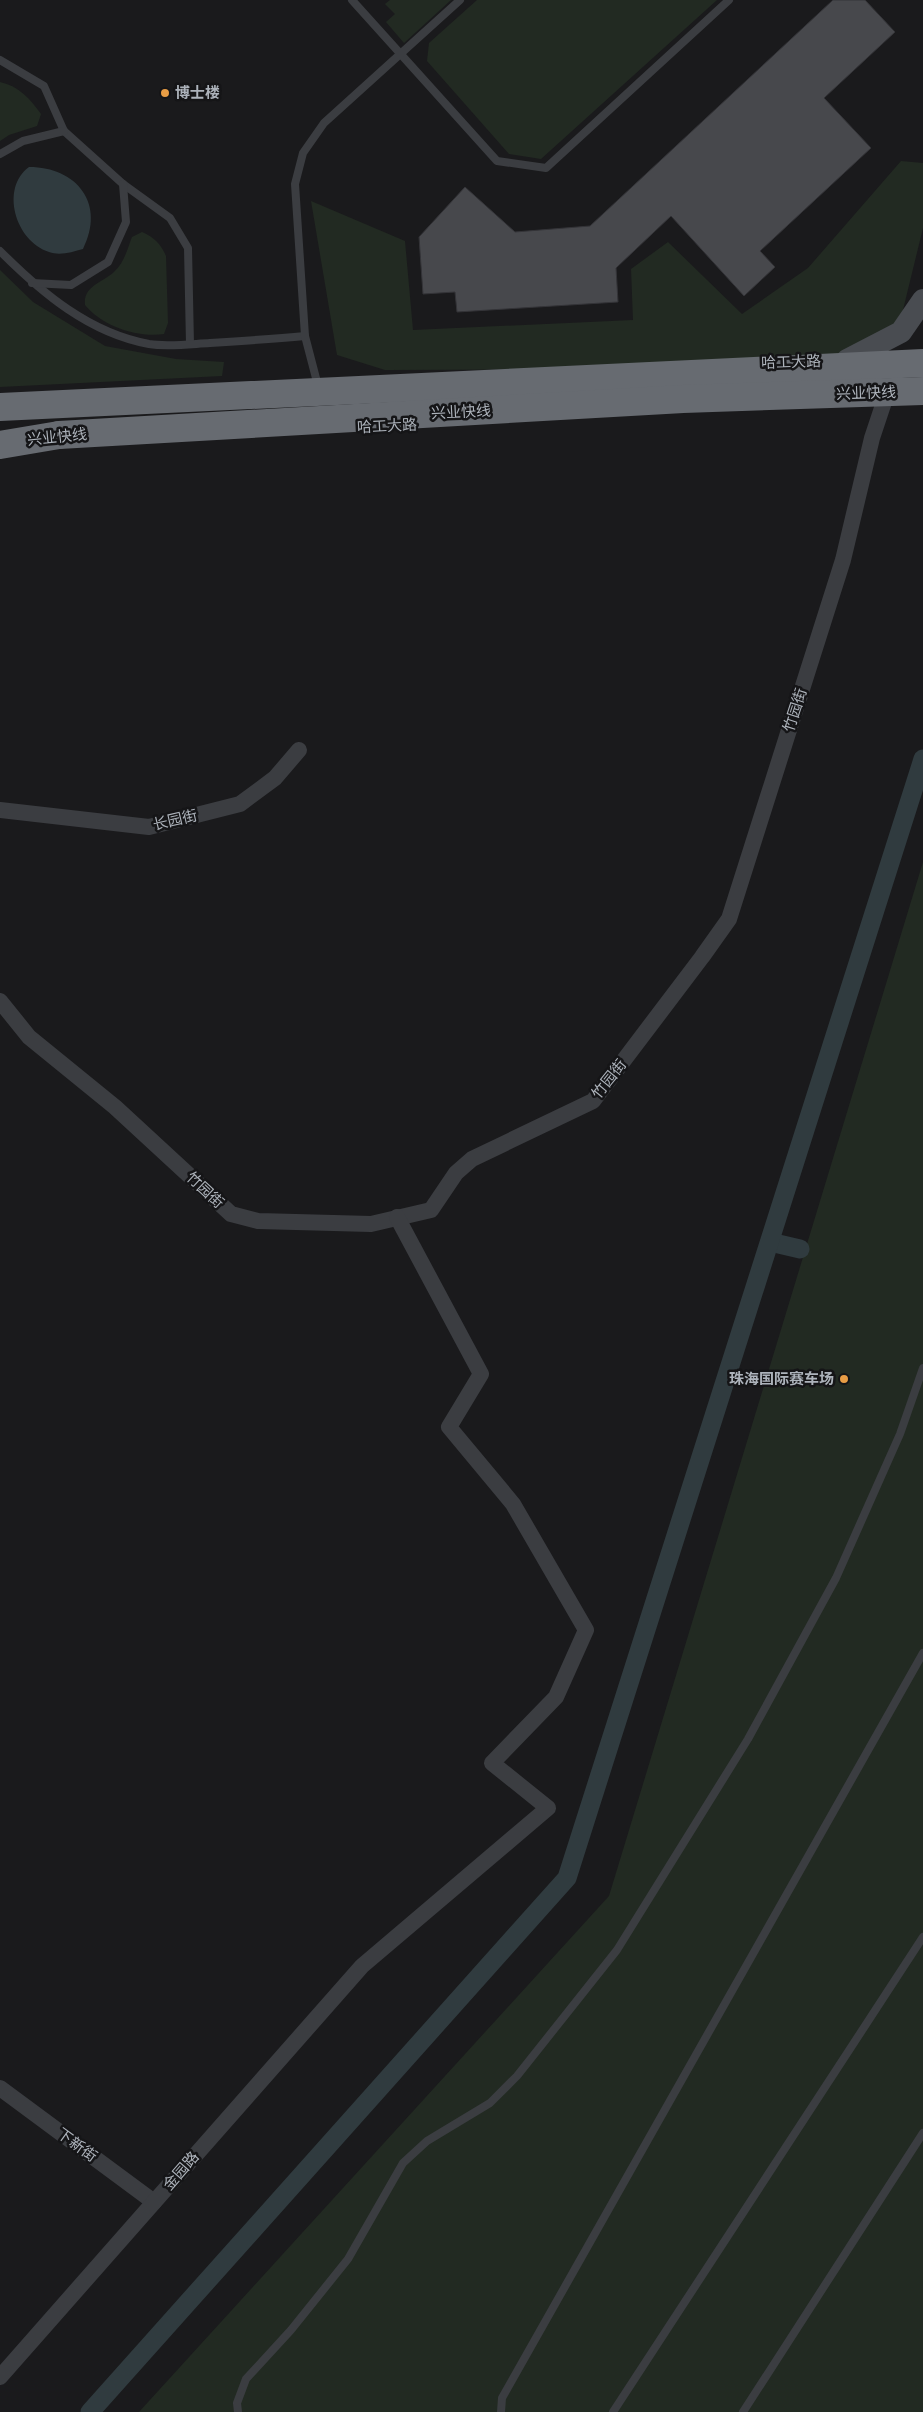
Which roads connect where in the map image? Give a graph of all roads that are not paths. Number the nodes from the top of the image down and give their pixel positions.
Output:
1 (352, 0) edge
2 (460, 0) edge
3 (729, 0) edge
4 (402, 53) junction
5 (0, 60) edge
6 (64, 131) junction
7 (0, 154) edge
8 (122, 184) junction
9 (0, 251) edge
10 (32, 283) junction
11 (923, 300) edge
12 (305, 336) junction
13 (190, 344) junction
14 (923, 356) edge
15 (847, 360) junction
16 (923, 363) edge
17 (923, 370) edge
18 (317, 382) junction
19 (923, 391) edge
20 (923, 398) edge
21 (885, 399) junction
22 (0, 400) edge
23 (0, 407) edge
24 (0, 446) edge
25 (299, 750) dead end
26 (0, 810) edge
27 (0, 1002) edge
28 (397, 1217) junction
29 (923, 1368) edge
30 (923, 1653) edge
31 (923, 1937) edge
32 (0, 2088) edge
33 (923, 2133) edge
34 (154, 2202) junction
35 (0, 2376) edge
36 (238, 2412) edge
37 (501, 2412) edge
38 (614, 2412) edge
39 (743, 2412) edge

1 - 4 lane
2 - 4 lane
3 - 4 lane
4 - 12 lane
5 - 6 lane
6 - 7 lane
6 - 8 lane
8 - 10 lane
8 - 13 lane
9 - 10 lane
10 - 13 lane
11 - 15 street
12 - 13 lane
12 - 18 lane
14 - 15 street, 哈工大路
15 - 18 street, 哈工大路
16 - 23 highway, 兴业快线
17 - 21 street
18 - 22 street, 哈工大路
19 - 24 highway, 兴业快线, bridge
20 - 21 street, 哈工大路
21 - 24 street, 哈工大路
21 - 28 street, 竹园街
25 - 26 street, 长园街
27 - 28 street, 竹园街
28 - 34 street, 金园路
29 - 36 lane
30 - 37 lane
31 - 38 lane
32 - 34 street, 下新街
33 - 39 lane
34 - 35 street, 金园路

